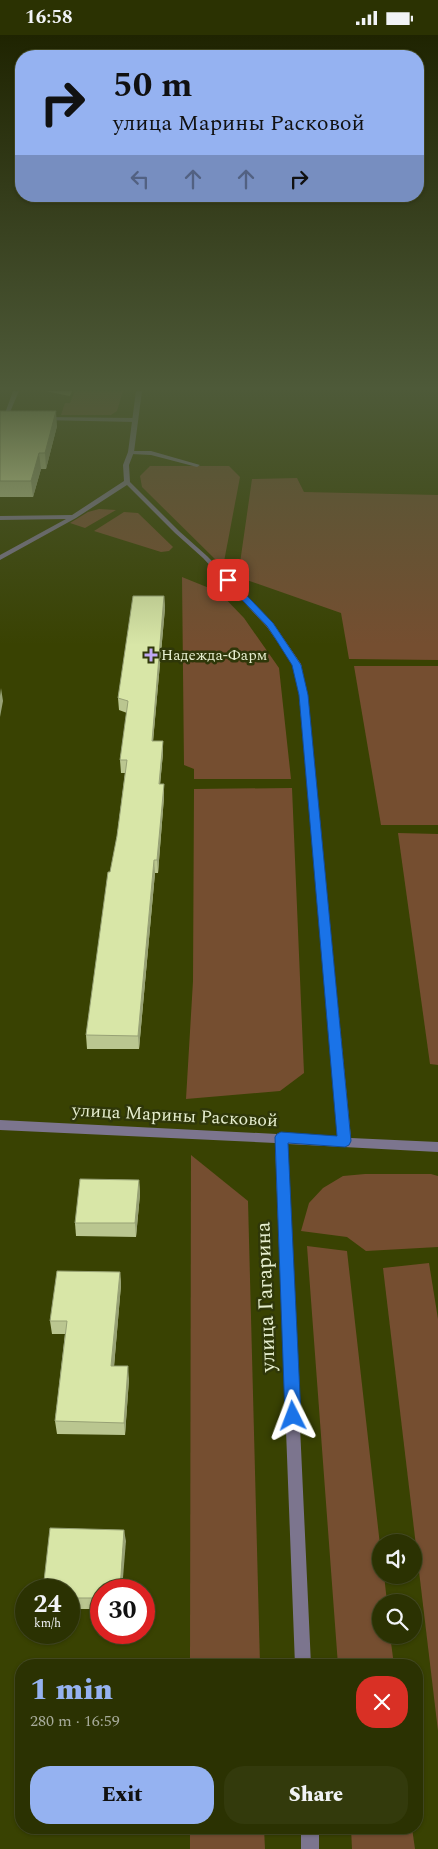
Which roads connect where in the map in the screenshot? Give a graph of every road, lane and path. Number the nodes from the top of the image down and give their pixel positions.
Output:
1 (127, 476) edge
2 (127, 482) junction
3 (74, 517) junction
4 (0, 518) edge
5 (0, 558) edge
6 (0, 1125) edge
7 (281, 1137) junction
8 (345, 1141) junction
9 (438, 1147) edge
10 (303, 1659) edge
11 (310, 1834) edge
12 (310, 1849) edge

1 - 2 street
2 - 3 street
2 - 8 street
3 - 4 street
3 - 5 street
6 - 7 street, улица Марины Расковой
7 - 8 street, улица Марины Расковой
7 - 10 street, улица Гагарина
8 - 9 street, улица Марины Расковой
11 - 12 street

